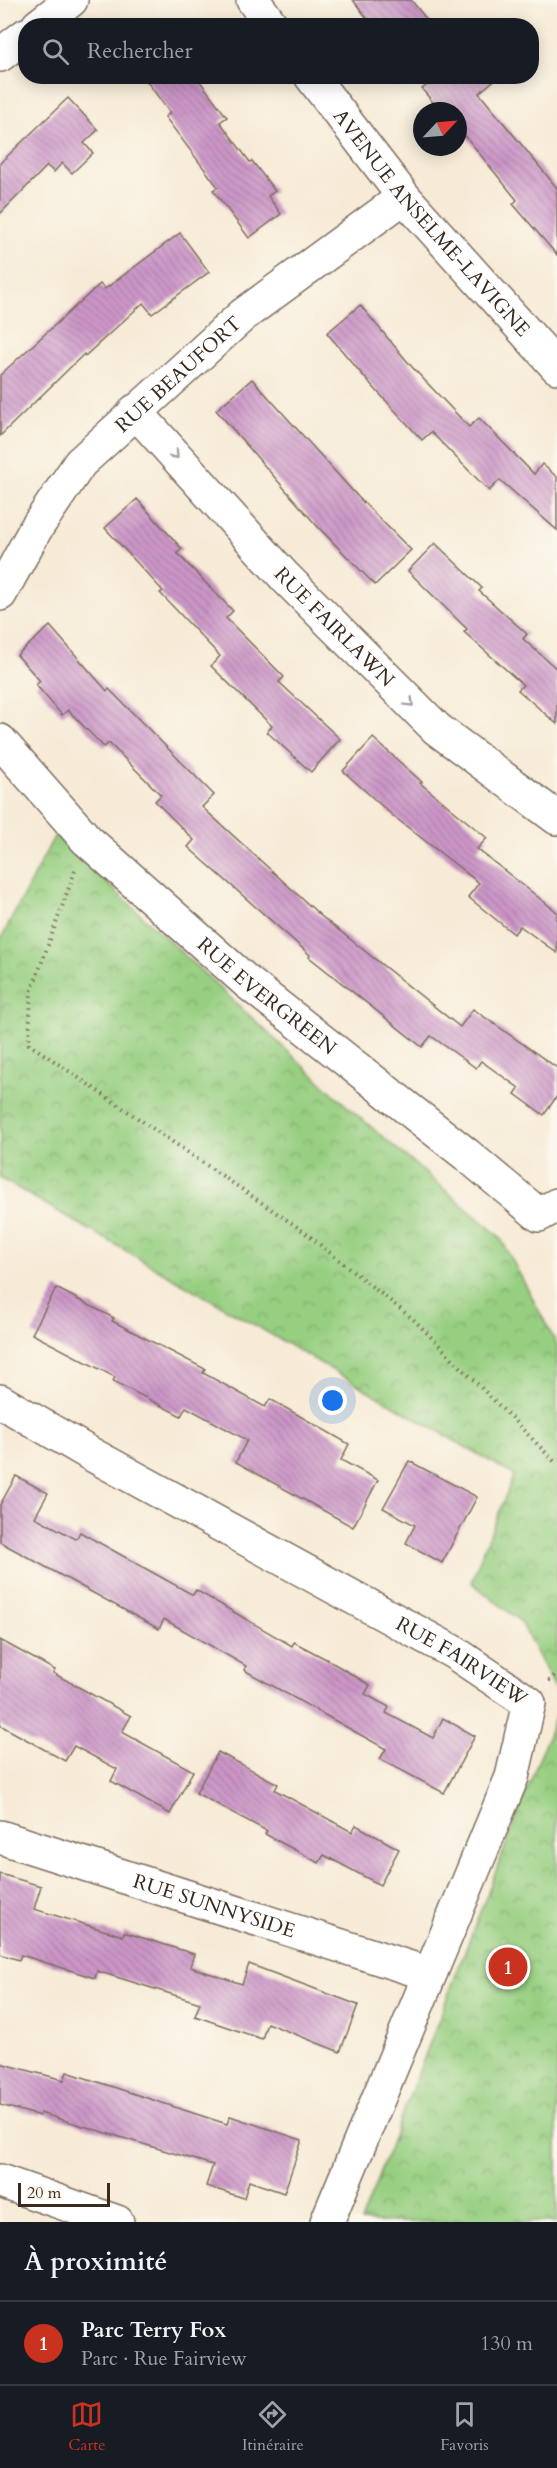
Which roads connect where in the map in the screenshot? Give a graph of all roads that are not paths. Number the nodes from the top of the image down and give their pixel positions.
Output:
1 (71, 0) edge
2 (253, 0) edge
3 (48, 18) edge
4 (266, 18) edge
5 (18, 41) edge
6 (0, 55) edge
7 (317, 84) edge
8 (404, 197) junction
9 (557, 367) edge
10 (135, 411) junction
11 (0, 594) edge
12 (0, 741) edge
13 (557, 818) edge
14 (557, 1205) edge
15 (0, 1401) edge
16 (0, 1837) edge
17 (429, 1974) junction
18 (0, 2181) edge
19 (117, 2222) edge
20 (327, 2222) edge

1 - 3 street
2 - 4 street
5 - 6 street
7 - 8 street, AVENUE ANSELME-LAVIGNE
8 - 9 street, AVENUE ANSELME-LAVIGNE
8 - 10 street, RUE BEAUFORT
10 - 11 street, RUE BEAUFORT
10 -> 13 street, RUE FAIRLAWN
12 - 14 street, RUE EVERGREEN
15 - 17 street, RUE FAIRVIEW
16 - 17 street, RUE SUNNYSIDE
17 - 20 street, RUE FAIRVIEW
18 - 19 street

